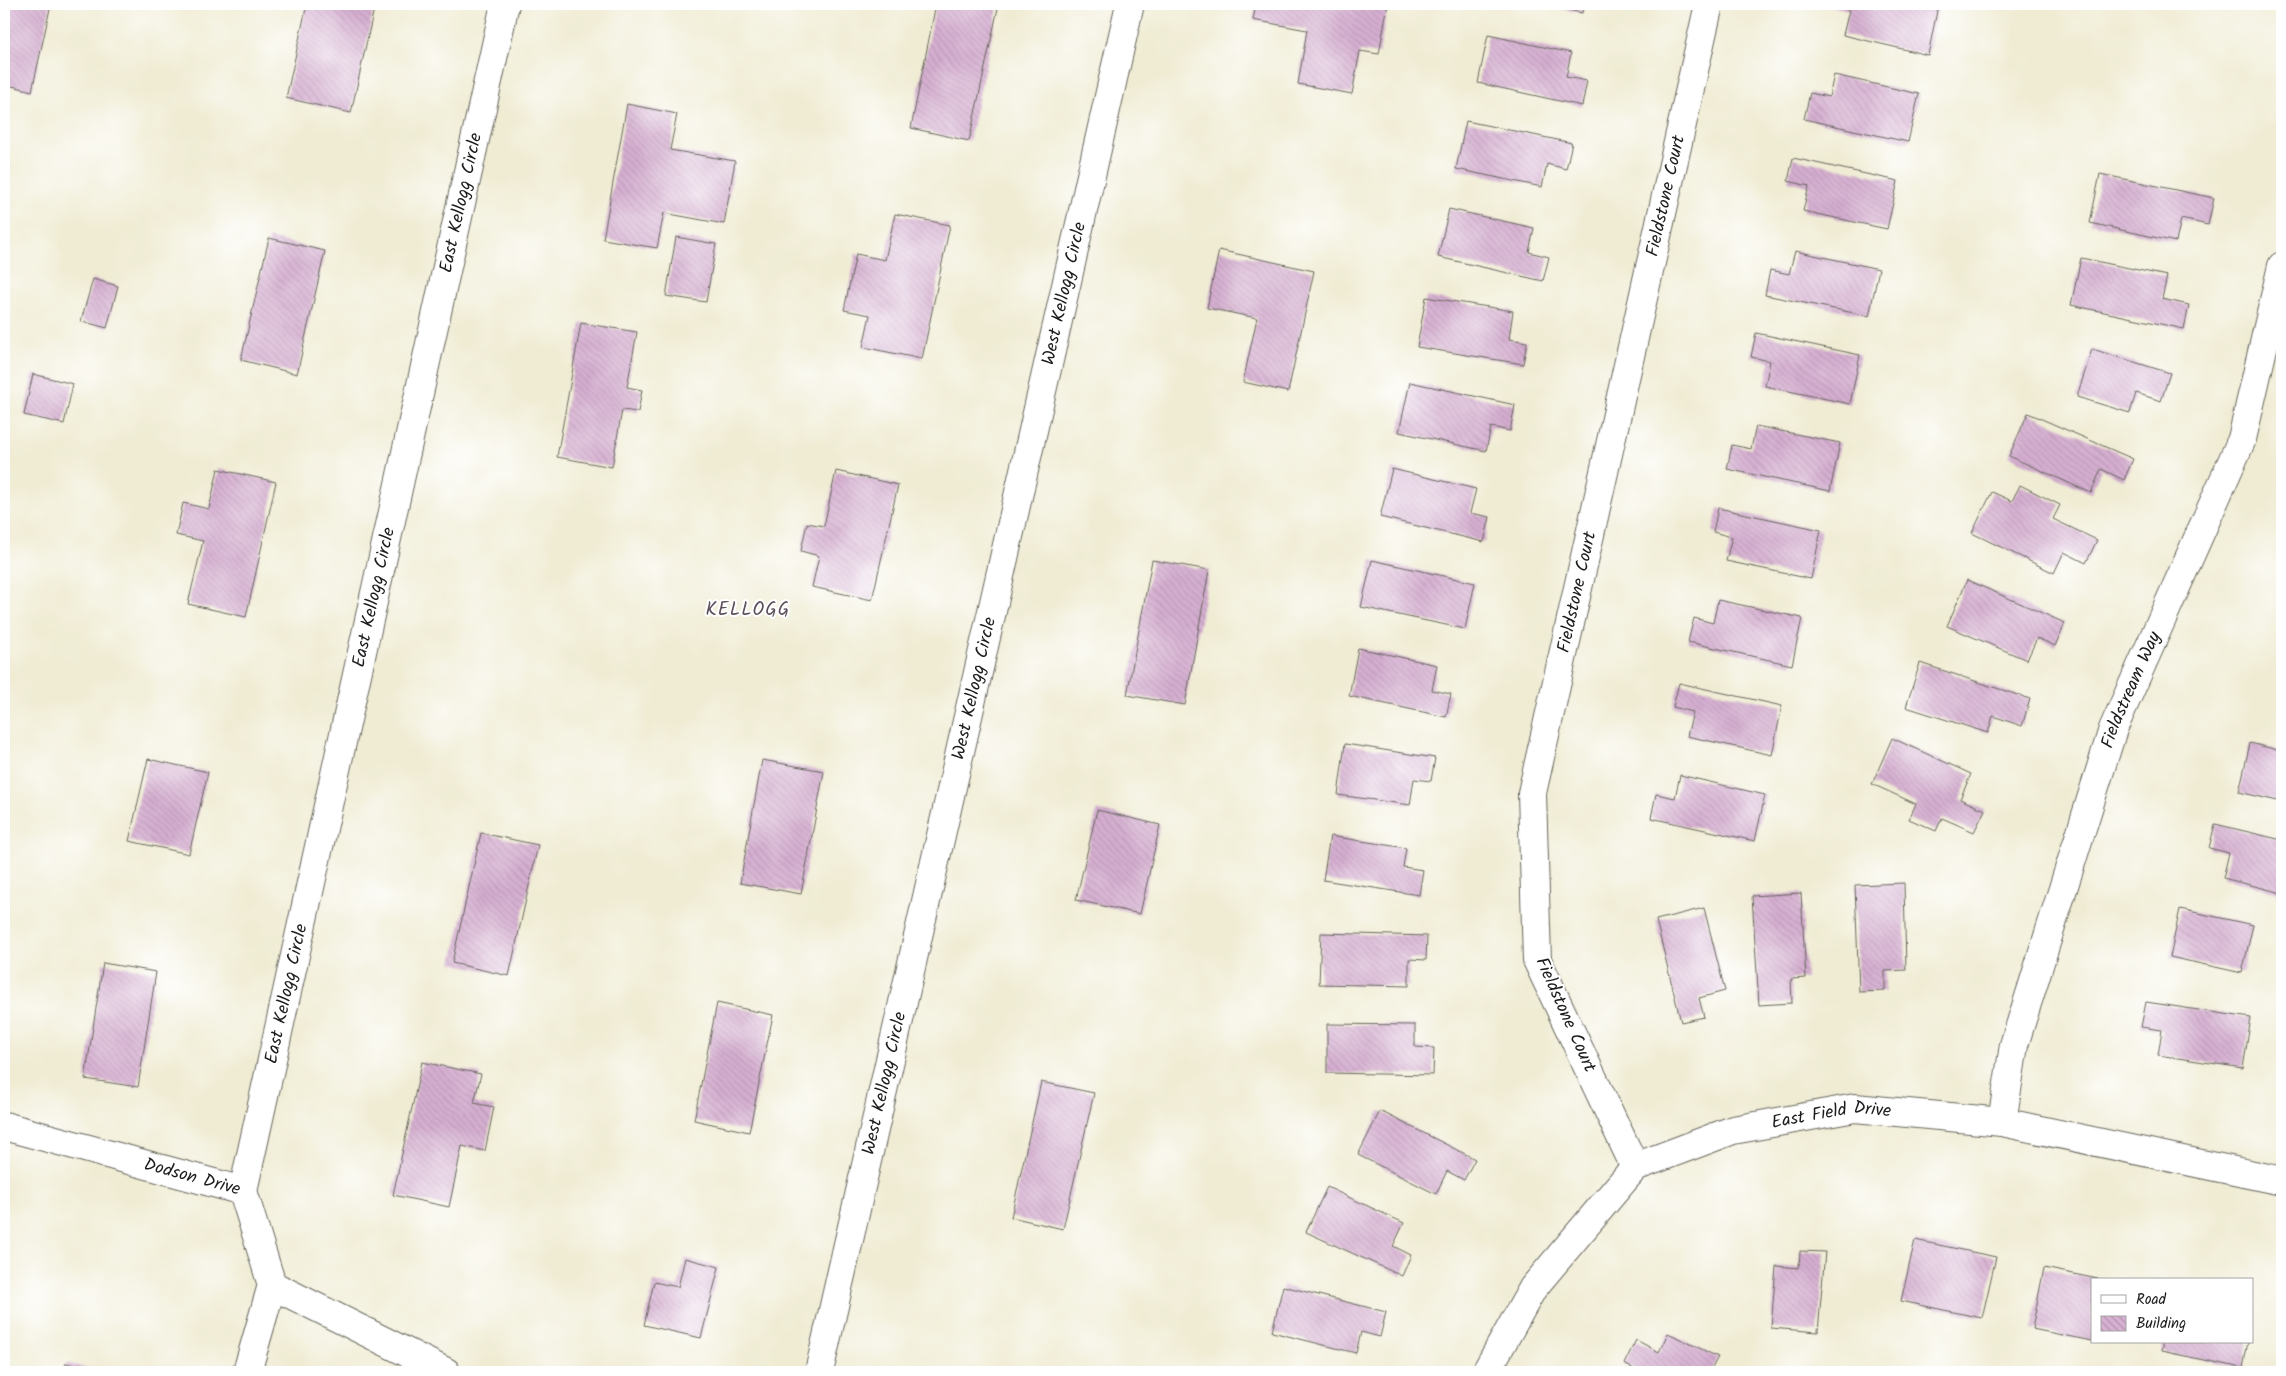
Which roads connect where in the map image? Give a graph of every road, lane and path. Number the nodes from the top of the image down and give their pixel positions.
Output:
1 (505, 4) edge
2 (1130, 4) edge
3 (1709, 4) edge
4 (2282, 266) edge
5 (2002, 1122) junction
6 (4, 1126) edge
7 (1635, 1166) junction
8 (2282, 1181) edge
9 (243, 1191) junction
10 (272, 1285) junction
11 (247, 1372) edge
12 (446, 1372) edge
13 (819, 1372) edge
14 (1486, 1372) edge

1 - 9 street, East Kellogg Circle
2 - 13 street, West Kellogg Circle
3 - 7 street, Fieldstone Court
4 - 5 street, Fieldstream Way
5 - 7 street, East Field Drive
5 - 8 street, East Field Drive
6 - 9 street, Dodson Drive
7 - 14 street
9 - 10 street, Dodson Drive
10 - 11 street
10 - 12 street

